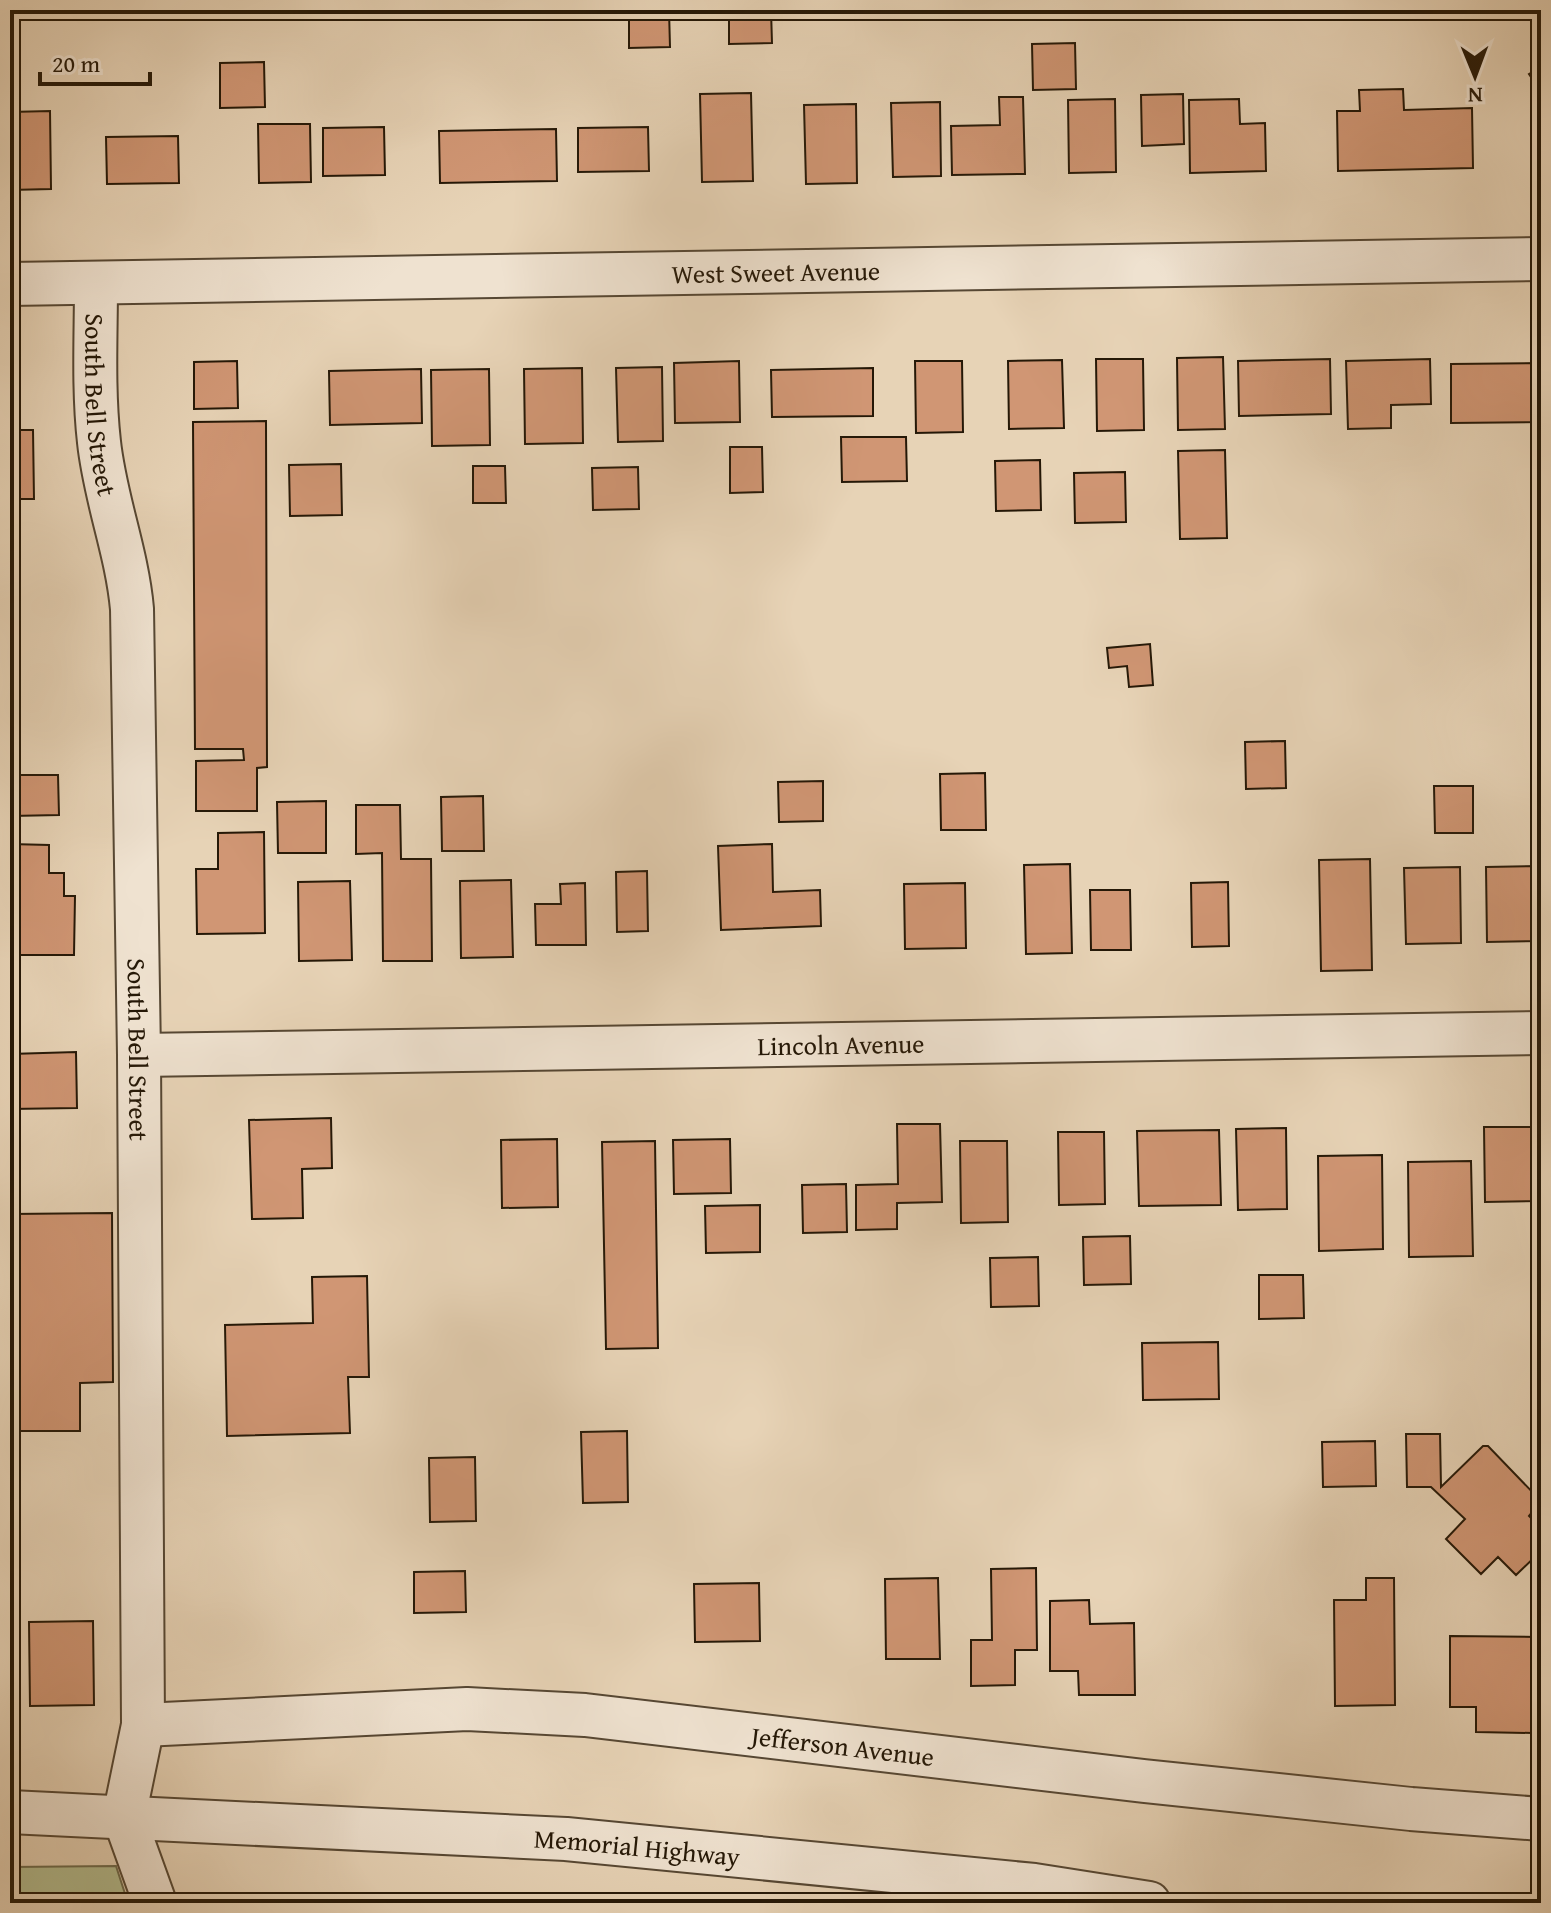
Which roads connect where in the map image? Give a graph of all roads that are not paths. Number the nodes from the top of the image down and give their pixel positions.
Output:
1 (1541, 259) edge
2 (96, 283) junction
3 (10, 284) edge
4 (1541, 1033) edge
5 (139, 1055) junction
6 (143, 1725) junction
7 (10, 1812) edge
8 (124, 1817) junction
9 (1541, 1819) edge
10 (155, 1903) edge
11 (1149, 1903) edge

1 - 2 street, West Sweet Avenue
2 - 3 street, West Sweet Avenue
2 - 5 street, South Bell Street
4 - 5 street, Lincoln Avenue
5 - 6 street, South Bell Street
6 - 8 street, South Bell Street
6 - 9 street, Jefferson Avenue
7 - 8 street, Memorial Highway
8 - 10 street
8 - 11 street, Memorial Highway

